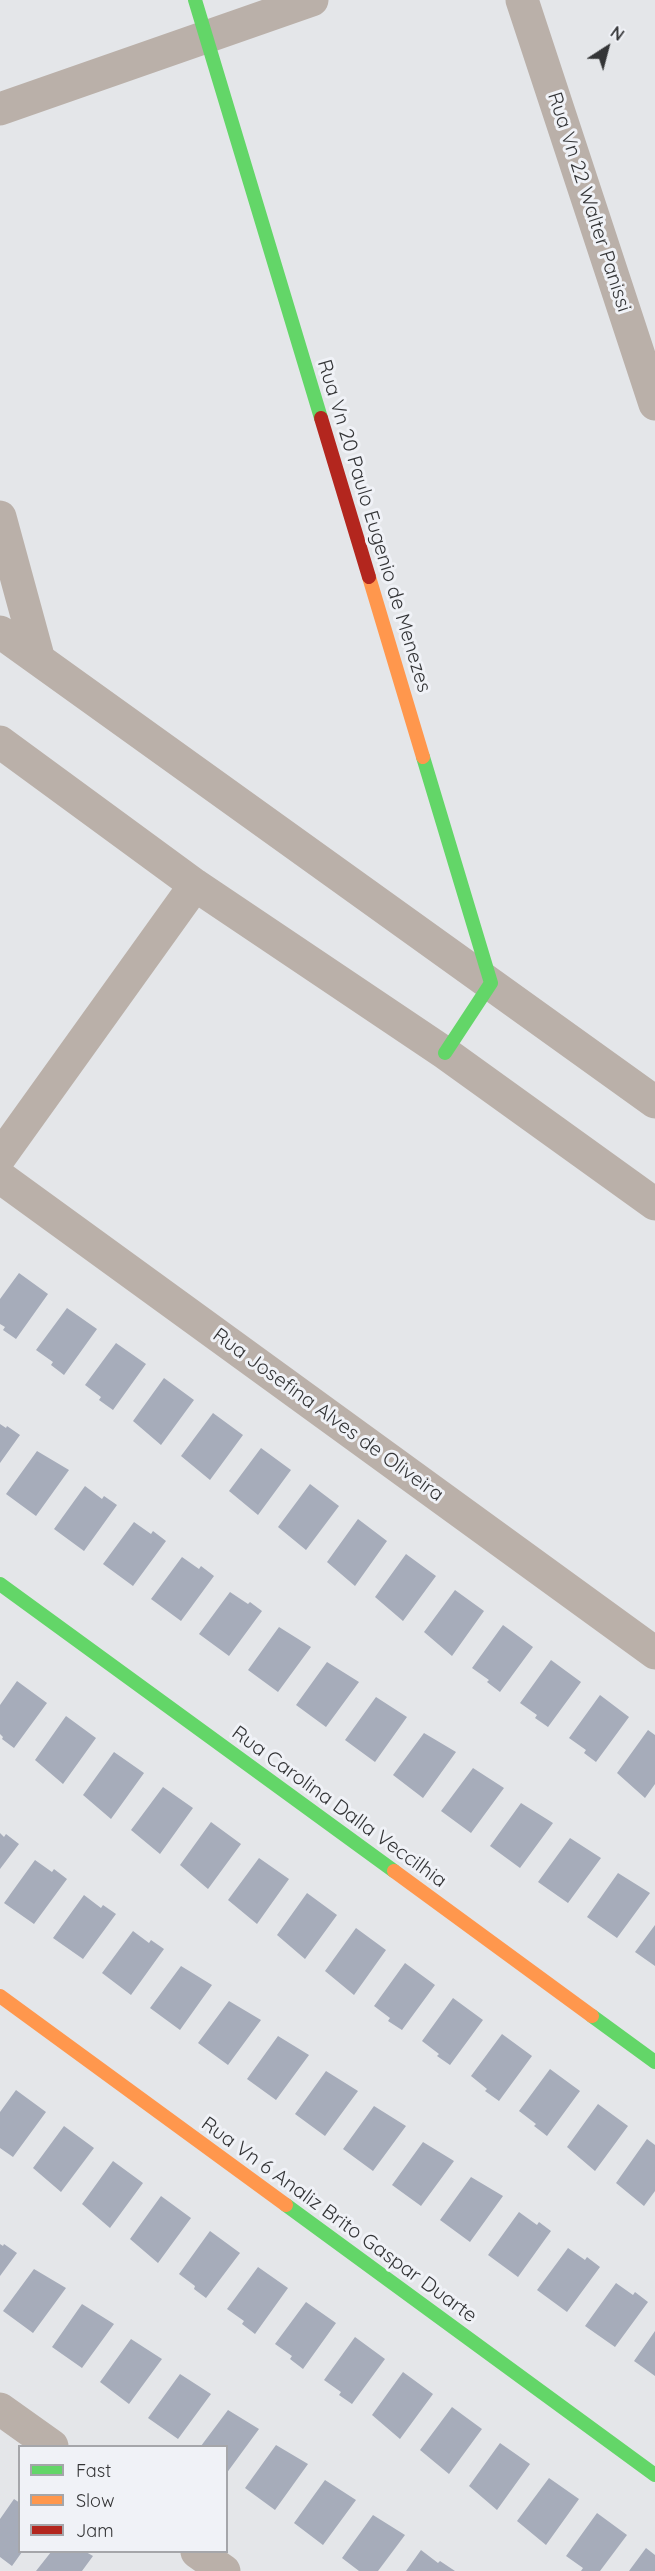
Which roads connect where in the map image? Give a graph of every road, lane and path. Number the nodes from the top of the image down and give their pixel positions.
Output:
1 (195, 0) edge
2 (312, 0) edge
3 (522, 0) edge
4 (207, 37) junction
5 (0, 109) edge
6 (655, 404) edge
7 (0, 517) edge
8 (0, 632) edge
9 (39, 660) junction
10 (0, 742) edge
11 (195, 885) junction
12 (491, 983) junction
13 (446, 1053) junction
14 (655, 1102) edge
15 (0, 1157) edge
16 (0, 1177) edge
17 (655, 1204) edge
18 (0, 1584) edge
19 (655, 1653) edge
20 (0, 1996) edge
21 (655, 2062) edge
22 (0, 2409) edge
23 (51, 2445) edge
24 (655, 2475) edge
25 (198, 2553) edge
26 (224, 2571) edge

1 - 4 street, Rua Vn 20 Paulo Eugenio de Menezes
2 - 4 street
3 - 6 street, Rua Vn 22 Walter Panissi
4 - 5 street
4 - 12 street, Rua Vn 20 Paulo Eugenio de Menezes
7 - 9 street
8 - 9 street
9 - 12 street
10 - 11 street
11 - 13 street
11 - 15 street
12 - 13 street
12 - 14 street
13 - 17 street
16 - 19 street, Rua Josefina Alves de Oliveira
18 - 21 street, Rua Carolina Dalla Veccilhia
20 - 24 street, Rua Vn 6 Analiz Brito Gaspar Duarte
22 - 23 street
25 - 26 street

